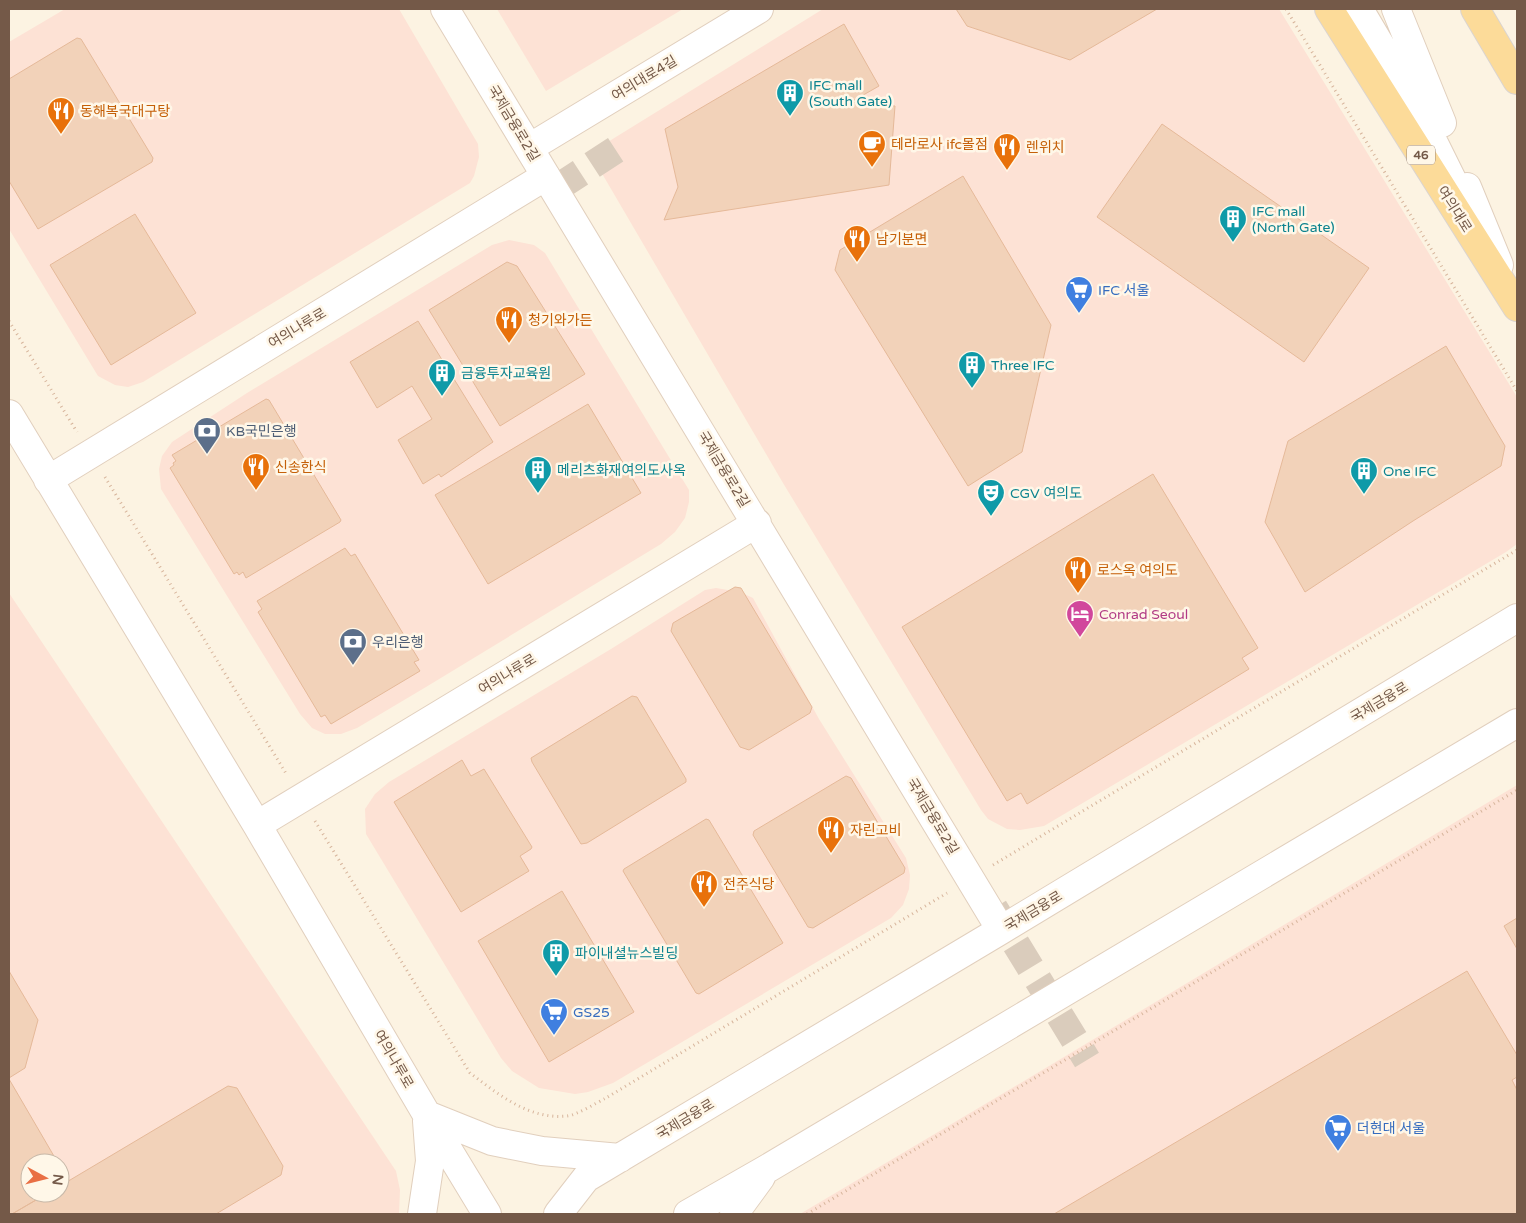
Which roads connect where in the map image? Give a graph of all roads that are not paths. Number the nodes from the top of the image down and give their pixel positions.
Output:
1 (445, 9) edge
2 (759, 9) edge
3 (1329, 9) edge
4 (1359, 9) edge
5 (1396, 9) edge
6 (1475, 9) edge
7 (1517, 80) edge
8 (529, 148) junction
9 (546, 176) junction
10 (1515, 304) edge
11 (9, 414) edge
12 (48, 480) junction
13 (757, 523) junction
14 (1517, 618) edge
15 (1517, 723) edge
16 (257, 825) junction
17 (1001, 930) junction
18 (427, 1115) junction
19 (620, 1158) junction
20 (765, 1170) junction
21 (422, 1214) edge
22 (487, 1214) edge
23 (558, 1214) edge
24 (688, 1214) edge
25 (734, 1214) edge

1 - 8 street, 국제금융로2길
2 - 8 street, 여의대로4길
3 - 10 main road, 여의대로 / 46
4 - 10 street
5 - 10 street
6 - 7 main road
8 - 9 street, 국제금융로2길
9 - 12 street, 여의나루로
9 - 13 street, 국제금융로2길
11 - 12 street, 여의나루로
12 - 16 street, 여의나루로
13 - 16 street, 여의나루로
13 - 17 street, 국제금융로2길
14 - 17 street, 국제금융로
15 - 20 street
16 - 18 street, 여의나루로
17 - 19 street, 국제금융로
18 - 19 street
18 - 21 street
18 - 22 street, 여의나루로
19 - 23 street, 국제금융로
20 - 24 street
20 - 25 street

